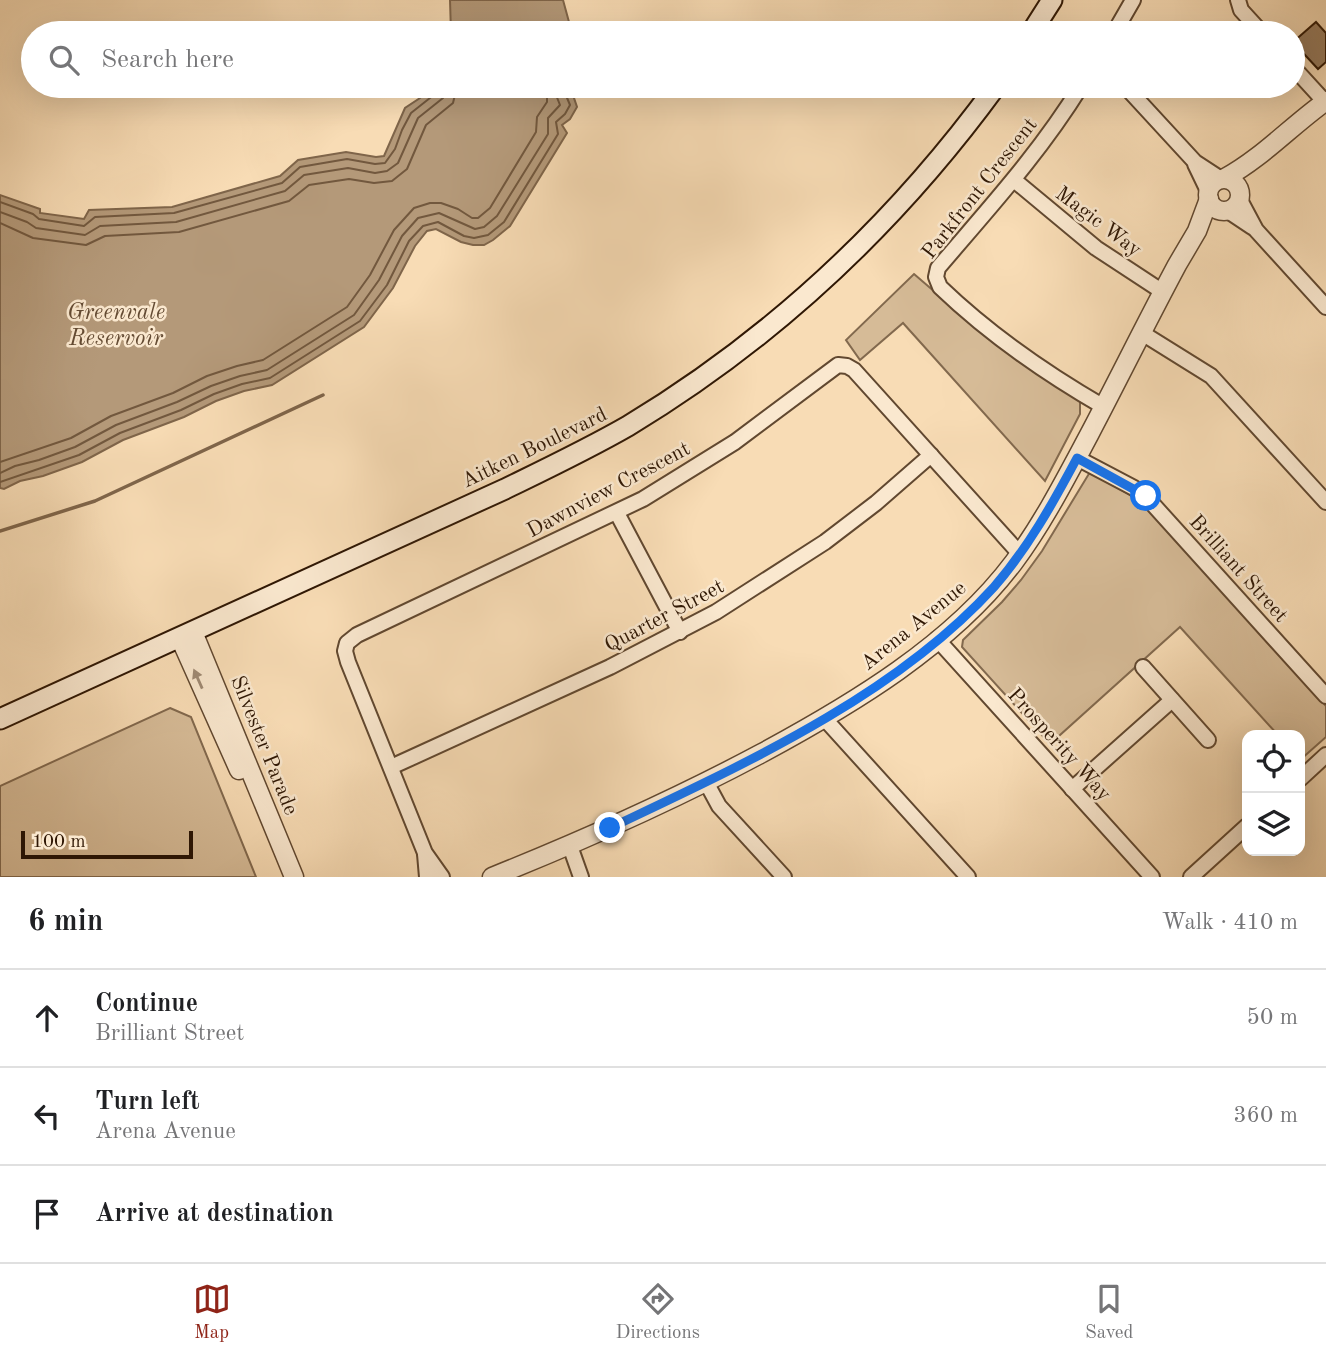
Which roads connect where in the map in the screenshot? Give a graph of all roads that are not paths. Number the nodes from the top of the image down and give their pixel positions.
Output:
1 (1052, 0) edge
2 (1133, 0) edge
3 (1238, 0) edge
4 (1039, 21) edge
5 (1121, 21) edge
6 (1251, 21) edge
7 (1305, 80) edge
8 (987, 98) edge
9 (1074, 98) edge
10 (1136, 98) edge
11 (1325, 102) edge
12 (1014, 180) junction
13 (1224, 195) junction
14 (1163, 292) junction
15 (1323, 299) edge
16 (1142, 333) junction
17 (1104, 407) junction
18 (931, 455) junction
19 (1077, 458) junction
20 (1326, 502) edge
21 (617, 513) junction
22 (1020, 554) junction
23 (680, 632) junction
24 (187, 635) junction
25 (937, 639) junction
26 (1143, 667) dead end
27 (1326, 696) edge
28 (1172, 700) junction
29 (824, 718) junction
30 (0, 719) edge
31 (1208, 740) dead end
32 (1326, 755) edge
33 (391, 767) junction
34 (1305, 774) edge
35 (706, 782) junction
36 (1072, 789) junction
37 (1242, 831) edge
38 (569, 846) junction
39 (425, 853) junction
40 (282, 877) edge
41 (294, 877) edge
42 (427, 877) edge
43 (442, 877) edge
44 (492, 877) edge
45 (582, 877) edge
46 (784, 877) edge
47 (968, 877) edge
48 (1152, 877) edge
49 (1191, 877) edge

1 - 4 main road
2 - 5 street
3 - 6 street
7 - 11 street
8 - 24 main road, Aitken Boulevard
9 - 12 street, Parkfront Crescent
10 - 13 street
11 - 13 street, Arena Avenue
12 - 14 street, Magic Way
12 - 17 street, Parkfront Crescent
13 - 14 street, Arena Avenue
13 - 15 street
14 - 16 street, Arena Avenue
16 - 17 street, Arena Avenue
16 - 20 street
17 - 19 street, Arena Avenue
18 - 21 street, Dawnview Crescent
18 - 22 street, Dawnview Crescent
18 - 23 street, Quarter Street
19 - 22 street, Arena Avenue
19 - 27 street, Brilliant Street
21 - 23 street
21 - 33 street, Dawnview Crescent
22 - 25 street, Arena Avenue
23 - 33 street, Quarter Street
24 - 30 main road, Aitken Boulevard
40 -> 24 street, Silvester Parade
24 - 41 street, Silvester Parade
25 - 29 street, Arena Avenue
25 - 36 street, Prosperity Way
26 - 28 street
28 - 31 street
28 - 36 street
29 - 35 street, Arena Avenue
29 - 47 street
32 - 34 street
33 - 39 street, Dawnview Crescent
35 - 38 street, Arena Avenue
35 - 46 street
36 - 48 street, Prosperity Way
37 - 49 street
38 - 44 street, Arena Avenue
38 - 45 street
39 - 42 street, Dawnview Crescent
39 - 43 street, Dawnview Crescent

